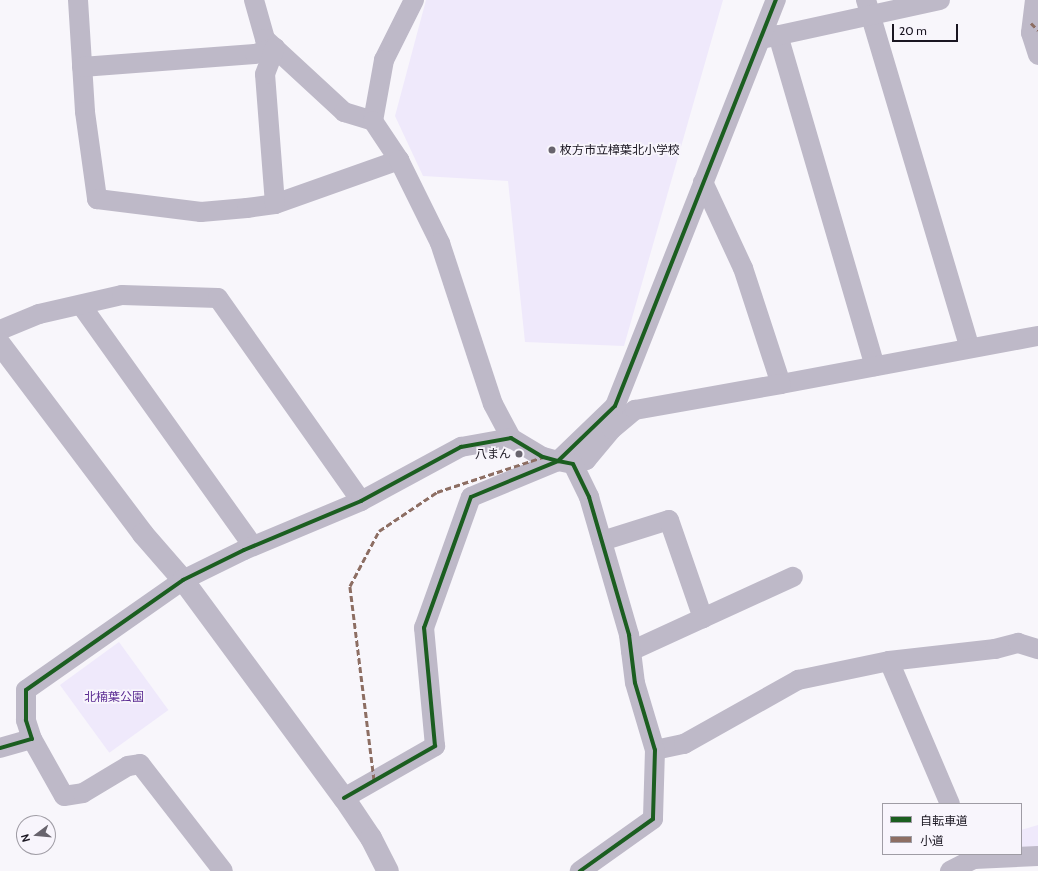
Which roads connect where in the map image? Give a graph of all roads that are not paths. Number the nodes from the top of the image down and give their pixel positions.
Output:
1 (78, 0) edge
2 (254, 0) edge
3 (414, 0) edge
4 (776, 0) edge
5 (940, 0) edge
6 (1035, 0) edge
7 (869, 8) edge
8 (770, 37) junction
9 (275, 48) junction
10 (1038, 56) edge
11 (82, 67) junction
12 (373, 121) junction
13 (399, 160) junction
14 (703, 182) junction
15 (275, 204) junction
16 (81, 305) junction
17 (0, 330) edge
18 (1038, 336) edge
19 (0, 344) edge
20 (970, 348) junction
21 (876, 366) junction
22 (781, 384) junction
23 (511, 438) junction
24 (566, 462) junction
25 (361, 501) junction
26 (602, 541) junction
27 (253, 546) junction
28 (793, 577) dead end
29 (183, 580) junction
30 (703, 618) junction
31 (1038, 649) edge
32 (631, 651) junction
33 (889, 661) junction
34 (32, 738) junction
35 (0, 748) edge
36 (655, 750) junction
37 (344, 798) junction
38 (950, 803) edge
39 (1038, 856) edge
40 (973, 857) edge
41 (223, 871) edge
42 (388, 871) edge
43 (580, 871) edge
44 (950, 871) edge

1 - 11 street
2 - 9 street
3 - 12 street
4 - 8 street
5 - 7 street
6 - 10 street
7 - 8 street
7 - 20 street
8 - 14 street
8 - 21 street
9 - 11 street
9 - 12 street
9 - 15 street
11 - 15 street
12 - 13 street
13 - 15 street
13 - 23 street
14 - 22 street
14 - 24 street
16 - 17 street
16 - 25 street
16 - 27 street
18 - 20 street
19 - 29 street
20 - 21 street
21 - 22 street
22 - 24 street
23 - 24 street
23 - 25 street
24 - 26 street
24 - 37 street
25 - 27 street
26 - 30 street
26 - 32 street
27 - 29 street
28 - 30 street
29 - 34 street
29 - 37 street
30 - 32 street
31 - 33 street
32 - 36 street
33 - 36 street
33 - 38 street
34 - 35 street
34 - 41 street
36 - 43 street
37 - 42 street
39 - 40 street
40 - 44 street

